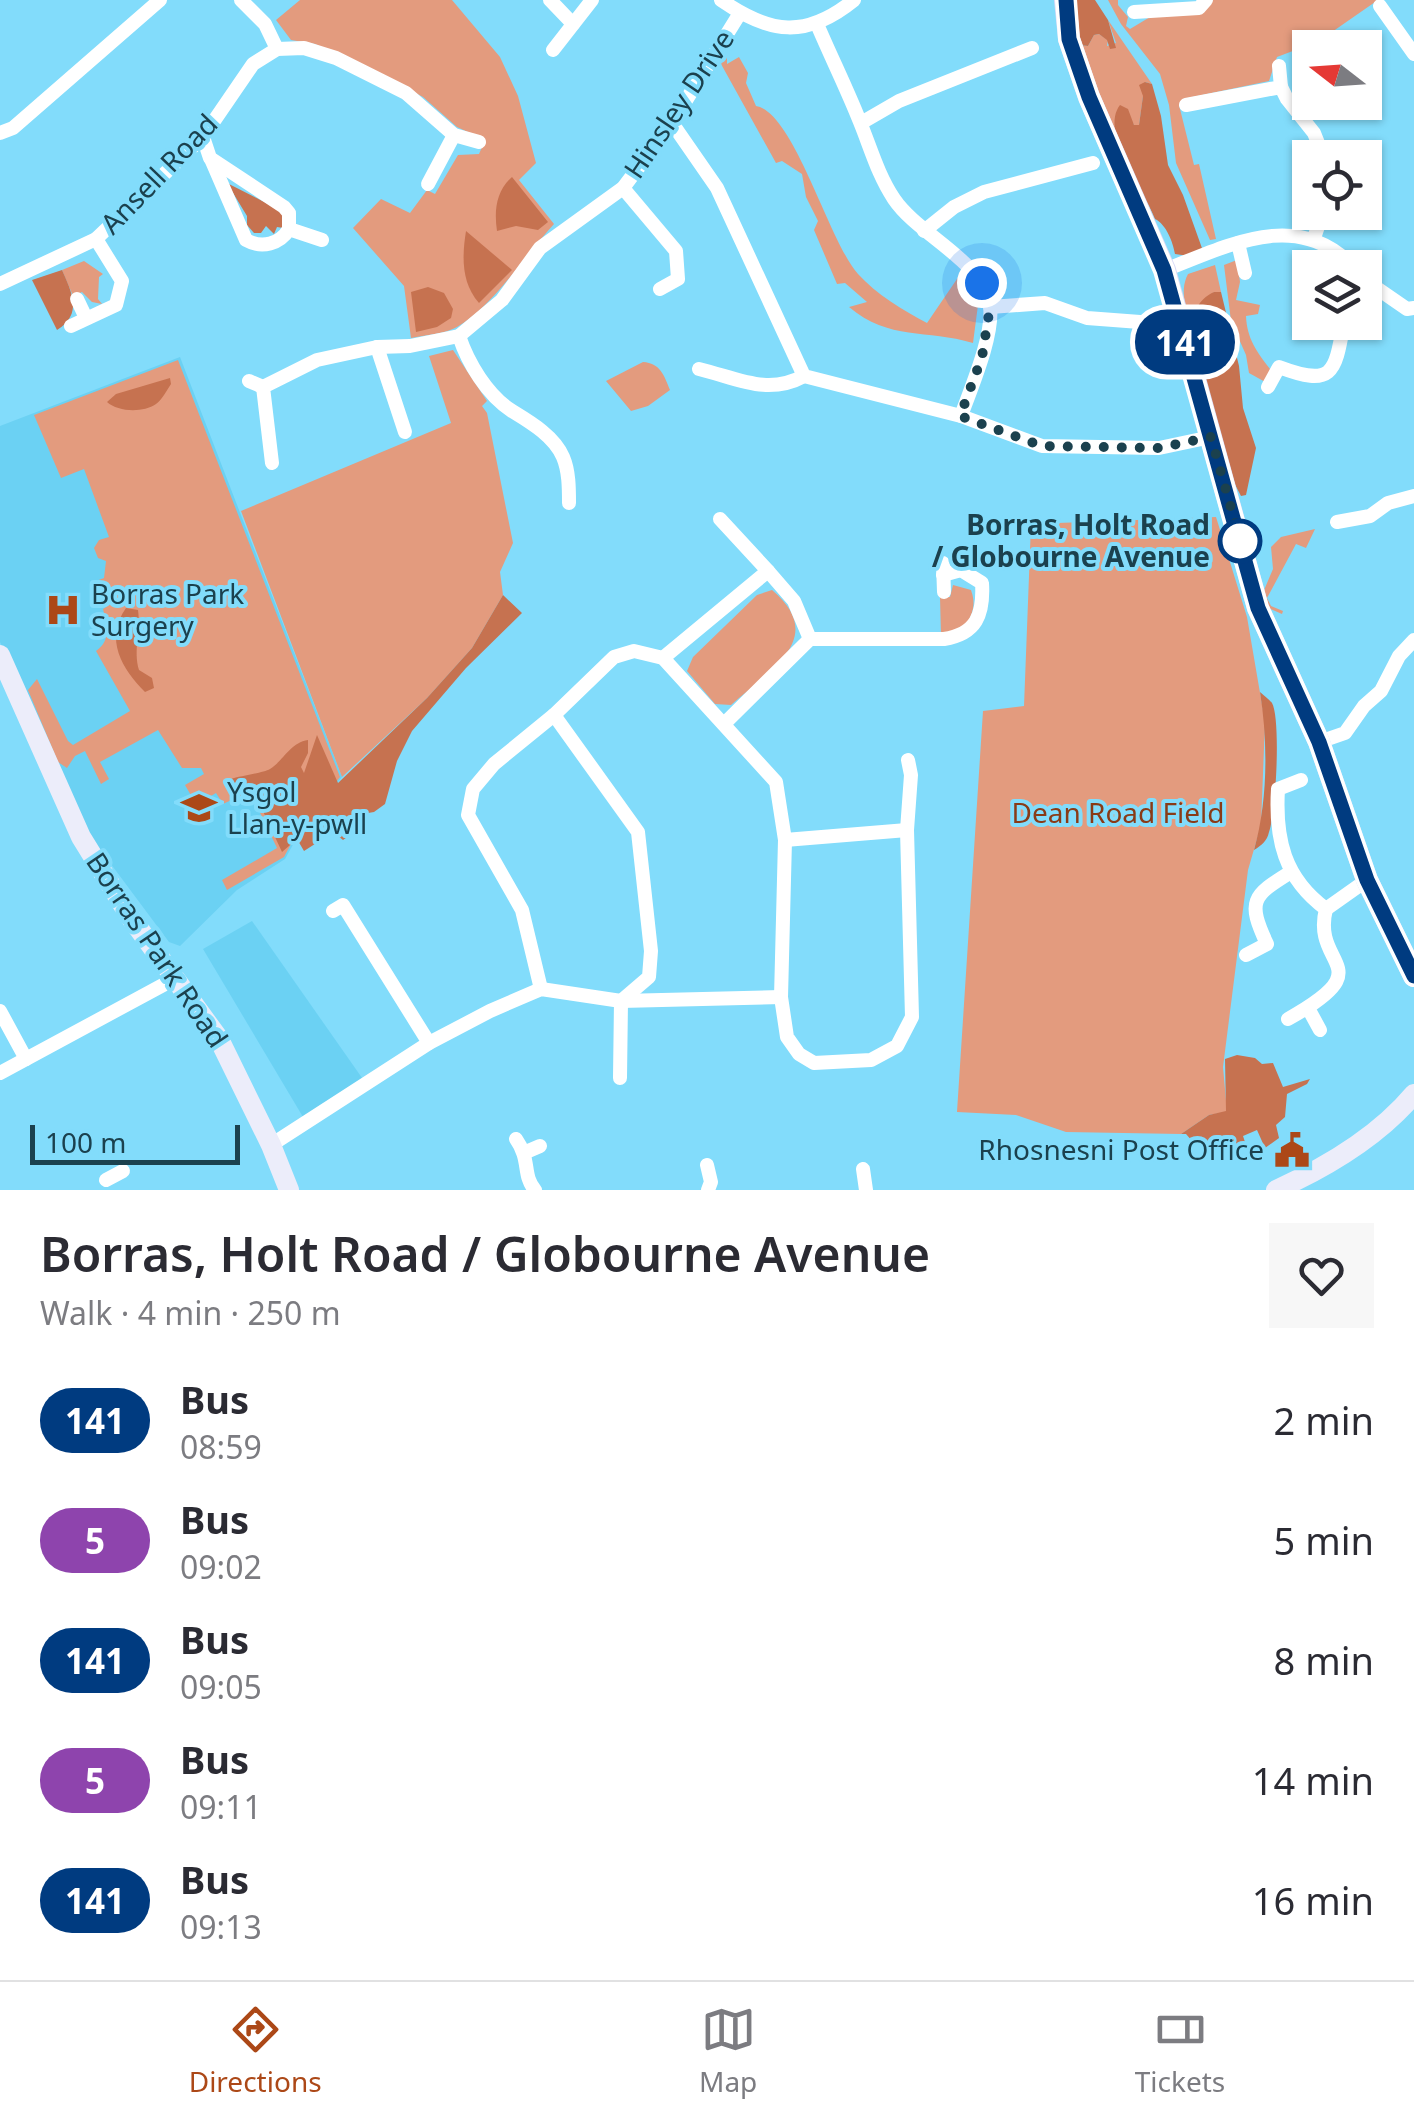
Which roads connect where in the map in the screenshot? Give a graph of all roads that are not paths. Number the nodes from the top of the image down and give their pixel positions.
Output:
1 (160, 0) edge
2 (241, 0) edge
3 (550, 0) edge
4 (592, 0) edge
5 (721, 0) edge
6 (854, 0) edge
7 (1066, 0) edge
8 (1206, 0) edge
9 (1380, 6) dead end
10 (1134, 12) dead end
11 (740, 13) junction
12 (573, 24) junction
13 (817, 24) junction
14 (1032, 48) dead end
15 (277, 49) junction
16 (553, 50) dead end
17 (1414, 54) edge
18 (1279, 66) dead end
19 (1281, 87) junction
20 (1186, 104) dead end
21 (672, 123) junction
22 (861, 123) junction
23 (0, 133) edge
24 (454, 135) junction
25 (202, 137) junction
26 (1317, 140) edge
27 (479, 142) dead end
28 (210, 158) junction
29 (1093, 163) dead end
30 (428, 184) dead end
31 (623, 188) junction
32 (289, 228) junction
33 (1317, 230) edge
34 (924, 232) junction
35 (1314, 238) junction
36 (96, 239) junction
37 (322, 240) dead end
38 (1238, 243) junction
39 (1330, 250) edge
40 (1164, 270) junction
41 (1245, 272) dead end
42 (0, 284) edge
43 (660, 290) dead end
44 (1382, 295) edge
45 (77, 299) dead end
46 (990, 307) junction
47 (1414, 308) edge
48 (86, 318) junction
49 (1140, 322) dead end
50 (71, 326) dead end
51 (458, 336) junction
52 (1342, 340) edge
53 (377, 347) junction
54 (718, 354) dead end
55 (700, 369) dead end
56 (719, 374) junction
57 (804, 376) junction
58 (1268, 387) dead end
59 (960, 416) junction
60 (405, 432) dead end
61 (1211, 437) junction
62 (272, 463) dead end
63 (1414, 496) edge
64 (1348, 501) dead end
65 (569, 503) dead end
66 (721, 519) dead end
67 (768, 570) junction
68 (944, 592) dead end
69 (810, 639) junction
70 (1414, 640) edge
71 (0, 656) edge
72 (663, 658) junction
73 (5, 683) edge
74 (554, 715) junction
75 (726, 724) junction
76 (1319, 742) junction
77 (915, 769) dead end
78 (1301, 780) dead end
79 (907, 830) junction
80 (785, 840) junction
81 (1291, 872) junction
82 (1367, 880) junction
83 (343, 904) dead end
84 (1326, 909) junction
85 (1246, 955) dead end
86 (1414, 976) edge
87 (176, 978) junction
88 (541, 990) junction
89 (781, 997) junction
90 (621, 1000) junction
91 (1308, 1008) junction
92 (0, 1011) edge
93 (1288, 1019) dead end
94 (1320, 1030) dead end
95 (429, 1043) junction
96 (26, 1059) junction
97 (0, 1073) edge
98 (621, 1078) dead end
99 (1414, 1094) edge
100 (271, 1145) junction
101 (527, 1146) dead end
102 (707, 1165) dead end
103 (863, 1170) dead end
104 (715, 1186) edge
105 (1287, 1188) edge
106 (288, 1190) edge
107 (535, 1190) edge
108 (866, 1190) edge

1 - 23 street
2 - 15 street
3 - 12 street
4 - 12 street
5 - 11 street
6 - 13 street
7 - 40 main road
8 - 10 street
9 - 17 street
11 - 13 street
11 - 21 street, Hinsley Drive
12 - 16 street
13 - 22 street
14 - 22 street
15 - 24 street
15 - 25 street, Ansell Road
18 - 19 street
19 - 20 street
19 - 26 street
21 - 31 street, Hinsley Drive
21 - 57 street
22 - 34 street
24 - 27 street
24 - 30 street
25 - 28 street
25 - 36 street, Ansell Road
28 - 32 street
28 - 32 street
29 - 34 street
31 - 43 street
31 - 51 street, Hinsley Drive
32 - 37 street
33 - 35 street
34 - 46 street
35 - 38 street
35 - 39 street
36 - 42 street, Ansell Road
36 - 48 street
38 - 40 street
38 - 41 street
40 - 61 main road
44 - 47 street
45 - 48 street
46 - 49 street
46 - 59 street
48 - 50 street
51 - 53 street, Hinsley Drive
51 - 65 street
52 - 58 street
53 - 60 street
53 - 62 street, Hinsley Drive
54 - 56 street
55 - 56 street
56 - 57 street
57 - 59 street
59 - 61 street
61 - 76 main road
63 - 64 street
66 - 67 street
67 - 69 street
67 - 72 street
68 - 69 street
69 - 75 street
70 - 76 street
71 - 73 street, Borras Park Road
72 - 74 street
72 - 75 street
73 - 87 street, Borras Park Road
74 - 88 street
74 - 90 street
75 - 80 street
76 - 82 main road
77 - 79 street
78 - 81 street
79 - 80 street
79 - 89 street
80 - 89 street
81 - 84 street
81 - 85 street
82 - 84 street
82 - 86 main road
83 - 95 street
84 - 91 street
87 - 96 street
87 - 100 street, Borras Park Road
88 - 90 street
88 - 95 street
89 - 90 street
90 - 98 street
91 - 93 street
91 - 94 street
92 - 96 street
95 - 100 street
96 - 97 street
99 - 105 street
100 - 106 street, Borras Park Road
101 - 107 street
102 - 104 street
103 - 108 street

